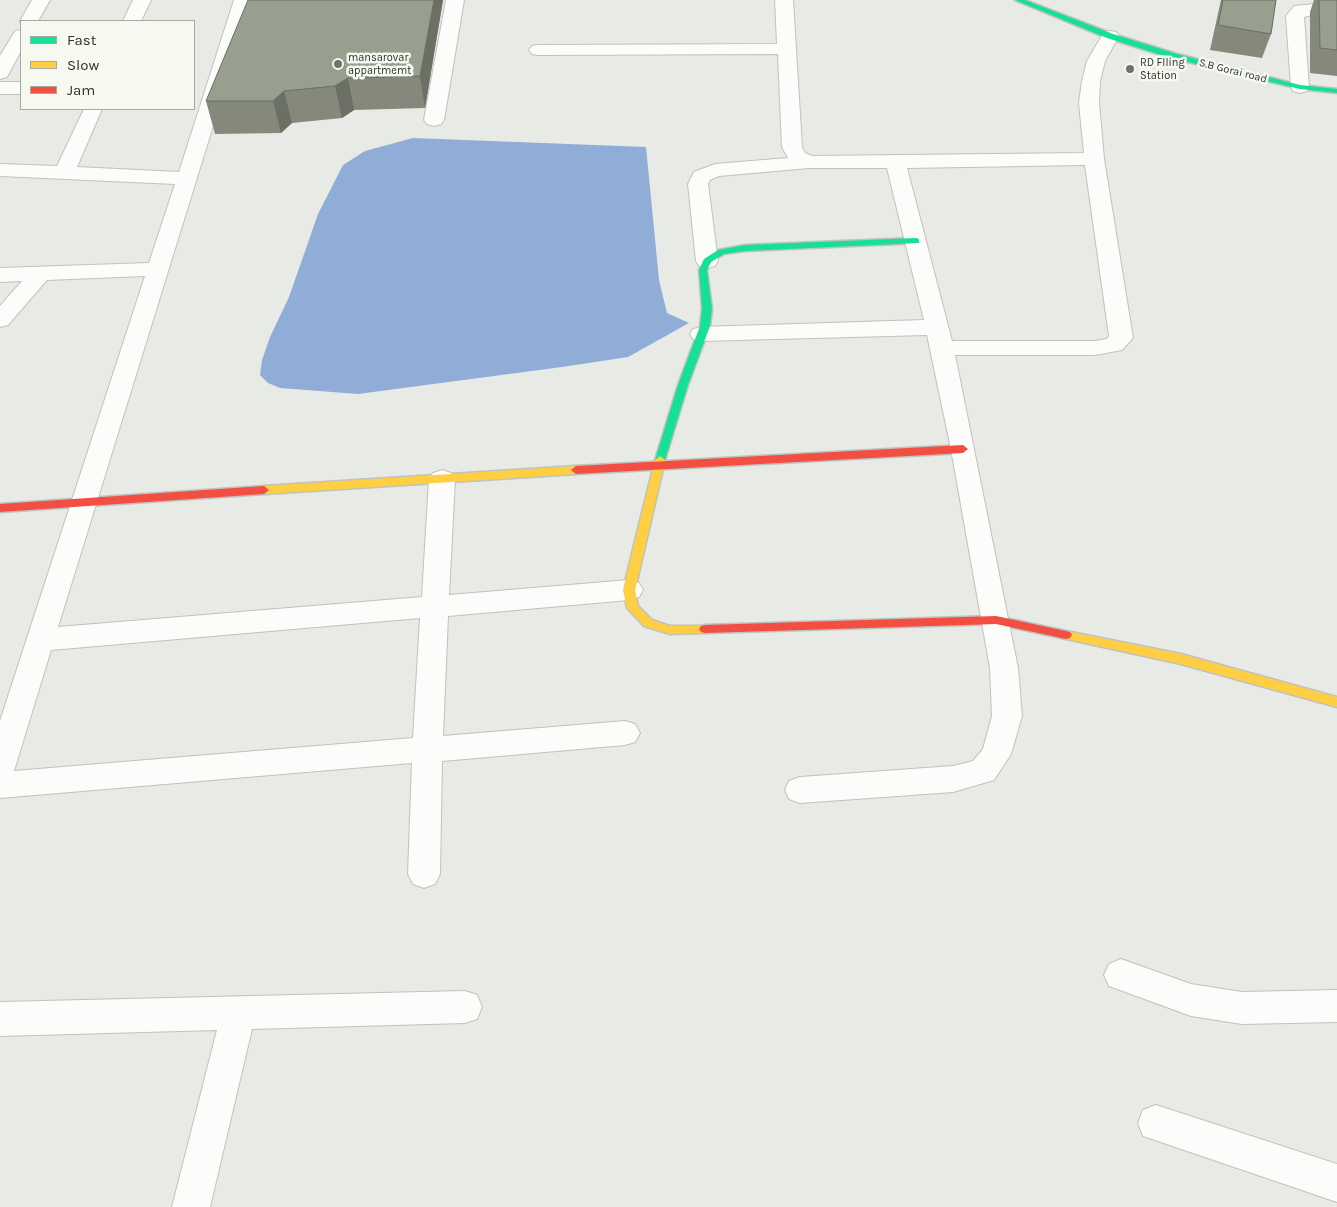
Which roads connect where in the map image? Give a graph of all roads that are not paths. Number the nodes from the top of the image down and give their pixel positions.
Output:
1 (41, 0) edge
2 (142, 0) edge
3 (243, 0) edge
4 (455, 0) edge
5 (784, 0) edge
6 (1027, 1) edge
7 (1337, 12) edge
8 (30, 20) edge
9 (132, 20) edge
10 (1110, 36) junction
11 (20, 38) edge
12 (786, 49) junction
13 (538, 50) dead end
14 (0, 73) edge
15 (205, 87) edge
16 (1300, 87) junction
17 (0, 88) edge
18 (20, 88) edge
19 (1337, 91) edge
20 (93, 110) edge
21 (434, 120) dead end
22 (1094, 159) junction
23 (809, 162) junction
24 (896, 162) junction
25 (0, 170) edge
26 (64, 173) junction
27 (187, 178) junction
28 (916, 241) junction
29 (707, 261) junction
30 (158, 269) junction
31 (40, 274) junction
32 (0, 275) edge
33 (0, 320) edge
34 (702, 334) junction
35 (940, 337) junction
36 (963, 449) junction
37 (658, 466) junction
38 (442, 478) junction
39 (84, 502) junction
40 (0, 508) edge
41 (629, 590) junction
42 (434, 608) junction
43 (996, 620) junction
44 (40, 640) junction
45 (1337, 702) edge
46 (625, 733) dead end
47 (426, 749) junction
48 (2, 758) edge
49 (0, 785) edge
50 (800, 790) dead end
51 (424, 874) dead end
52 (1121, 975) dead end
53 (1337, 1006) edge
54 (465, 1007) dead end
55 (239, 1013) junction
56 (0, 1019) edge
57 (1156, 1123) dead end
58 (1337, 1183) edge
59 (191, 1207) edge

1 - 8 street
2 - 9 street
3 - 15 street
4 - 21 street
5 - 12 street
6 - 10 street, S.B Gorai road
7 - 16 street
10 - 16 street, S.B Gorai road
10 - 22 street
11 - 14 street
12 - 13 street
12 - 23 street
15 - 27 street
16 - 19 street, S.B Gorai road
17 - 18 street
20 - 26 street
22 - 24 street
22 - 35 street
23 - 24 street
23 - 29 street
24 - 28 street
25 - 26 street
26 - 27 street
27 - 30 street
28 - 29 street
28 - 35 street
29 - 34 street
30 - 31 street
30 - 39 street
31 - 32 street
31 - 33 street
34 - 35 street
34 - 37 street
35 - 36 street
36 - 37 street
36 - 43 street
37 - 38 street
37 - 41 street
38 - 39 street
38 - 42 street
39 - 40 street
39 - 44 street
41 - 42 street
41 - 43 street
42 - 44 street
42 - 47 street
43 - 45 street
43 - 50 street
44 - 48 street
46 - 47 street
47 - 49 street
47 - 51 street
52 - 53 street
54 - 55 street
55 - 56 street
55 - 59 street
57 - 58 street

